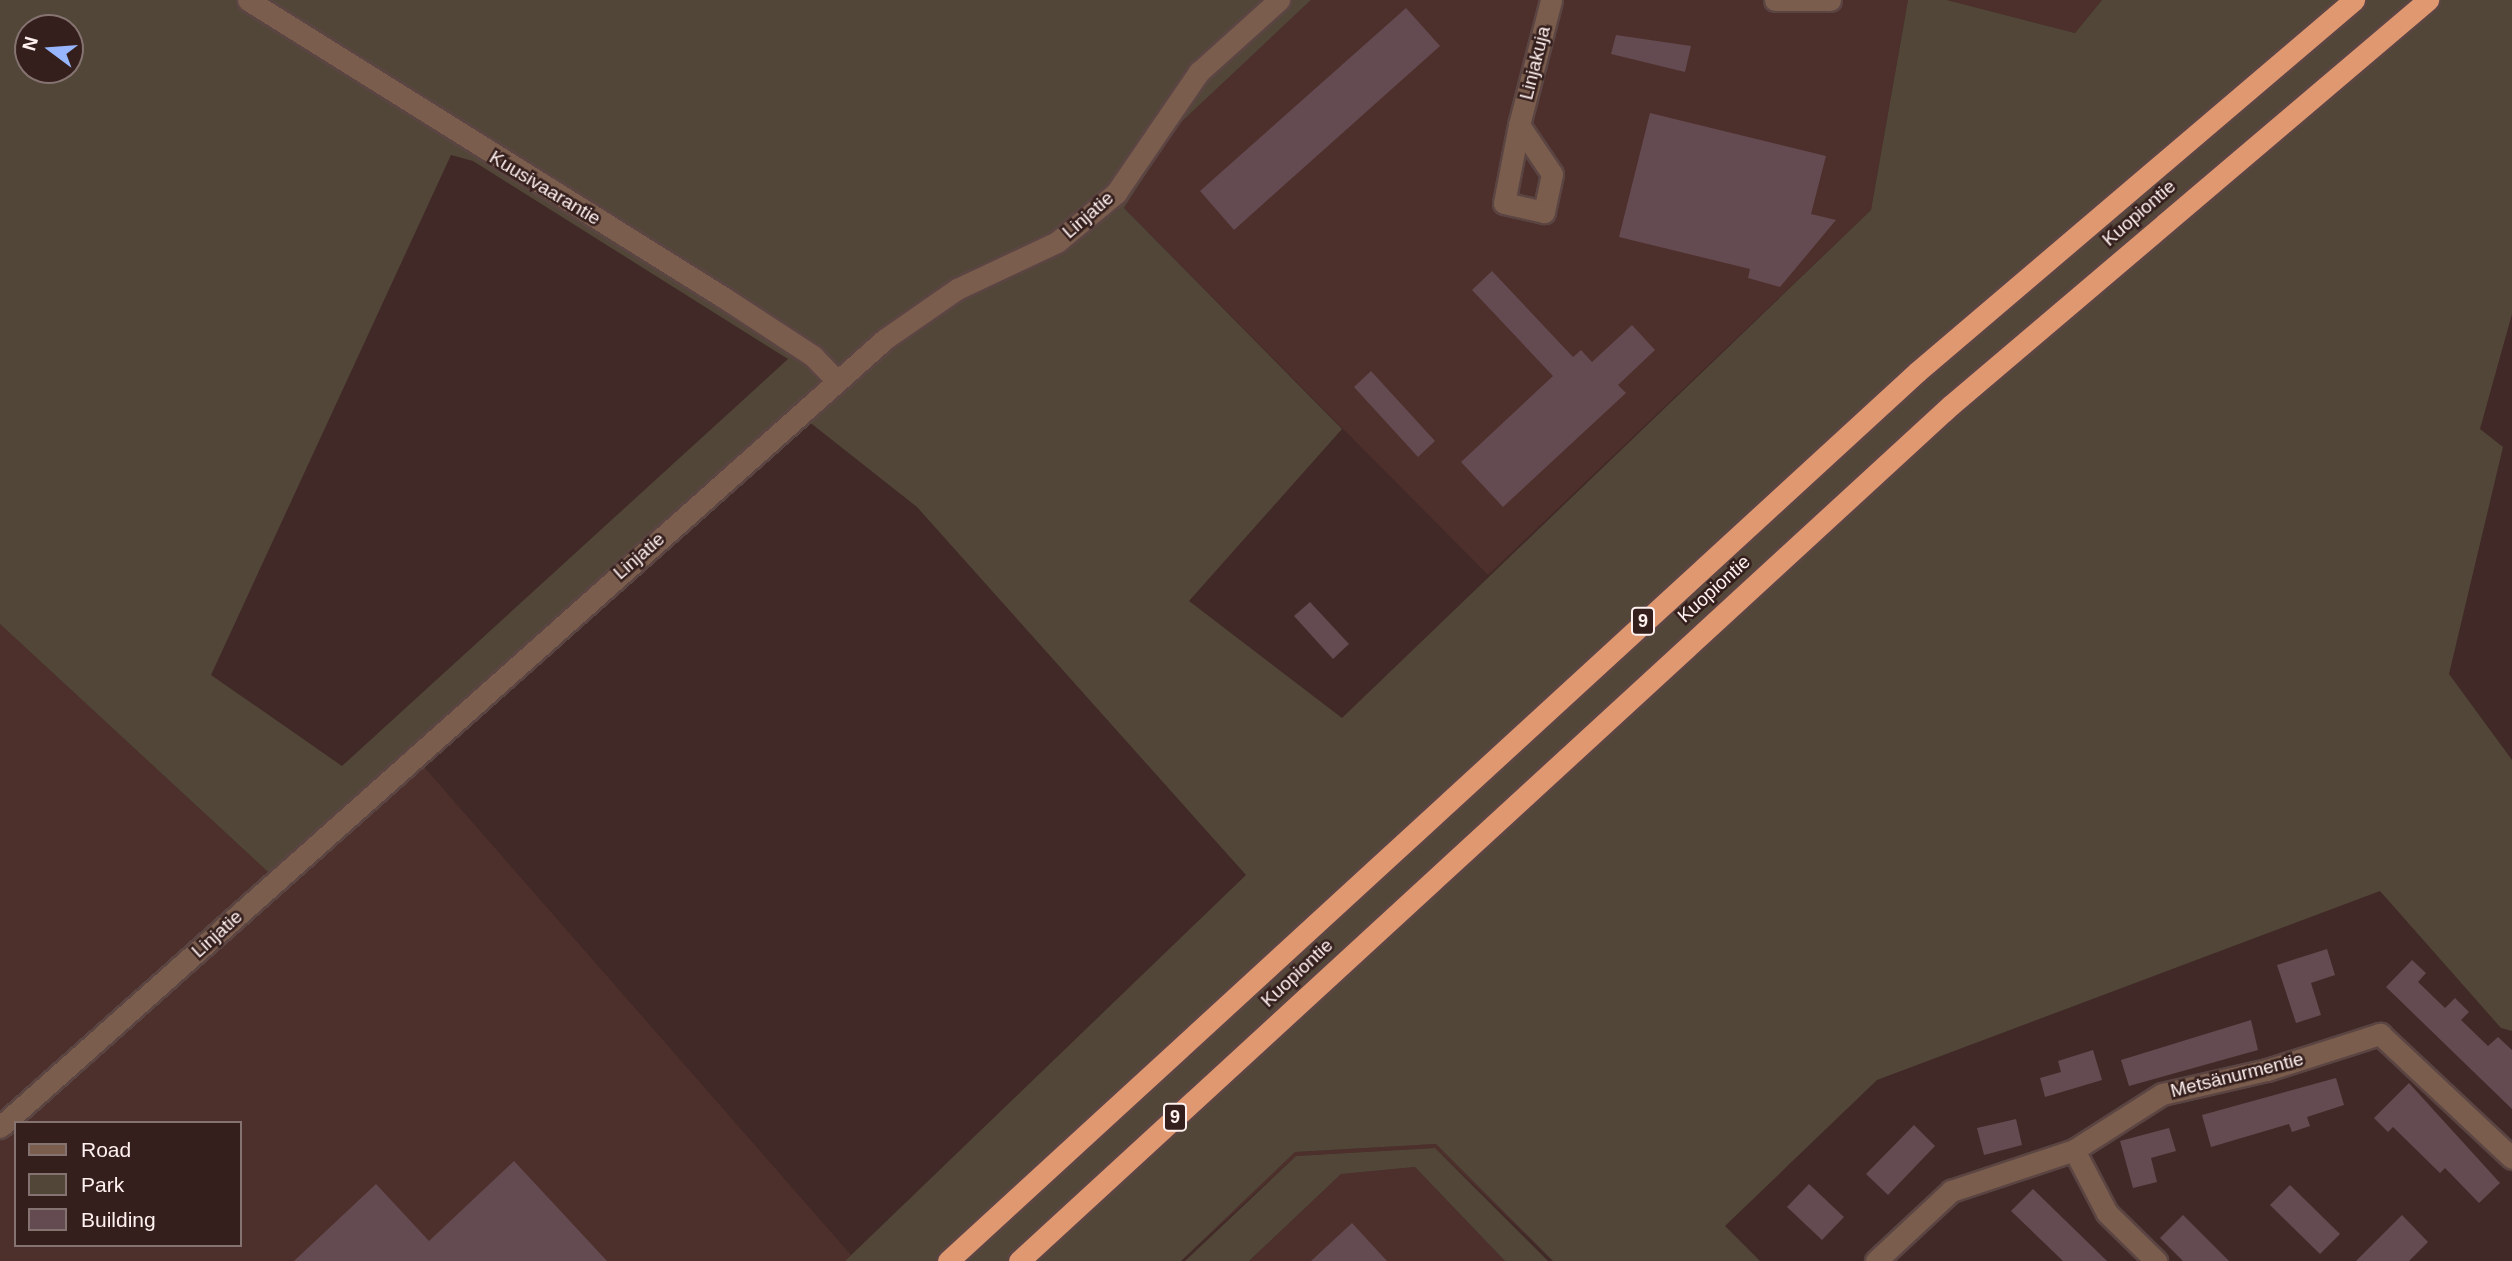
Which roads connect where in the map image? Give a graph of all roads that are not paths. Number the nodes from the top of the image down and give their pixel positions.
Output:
1 (248, 0) edge
2 (1279, 0) edge
3 (1551, 0) edge
4 (1775, 0) edge
5 (2354, 0) edge
6 (2428, 0) edge
7 (1827, 1) edge
8 (1519, 125) dead end
9 (837, 381) junction
10 (0, 1127) edge
11 (2074, 1150) junction
12 (2512, 1158) edge
13 (948, 1261) edge
14 (1019, 1261) edge
15 (1876, 1261) edge
16 (2156, 1261) edge

1 - 9 street, Kuusivaarantie
2 - 9 street, Linjatie
3 - 8 street, Linjakuja
4 - 7 street
5 - 13 highway, Kuopiontie / 9
6 - 14 highway, Kuopiontie / 9
9 - 10 street, Linjatie
11 - 12 street, Metsänurmentie
11 - 15 street, Metsänurmentie
11 - 16 street

